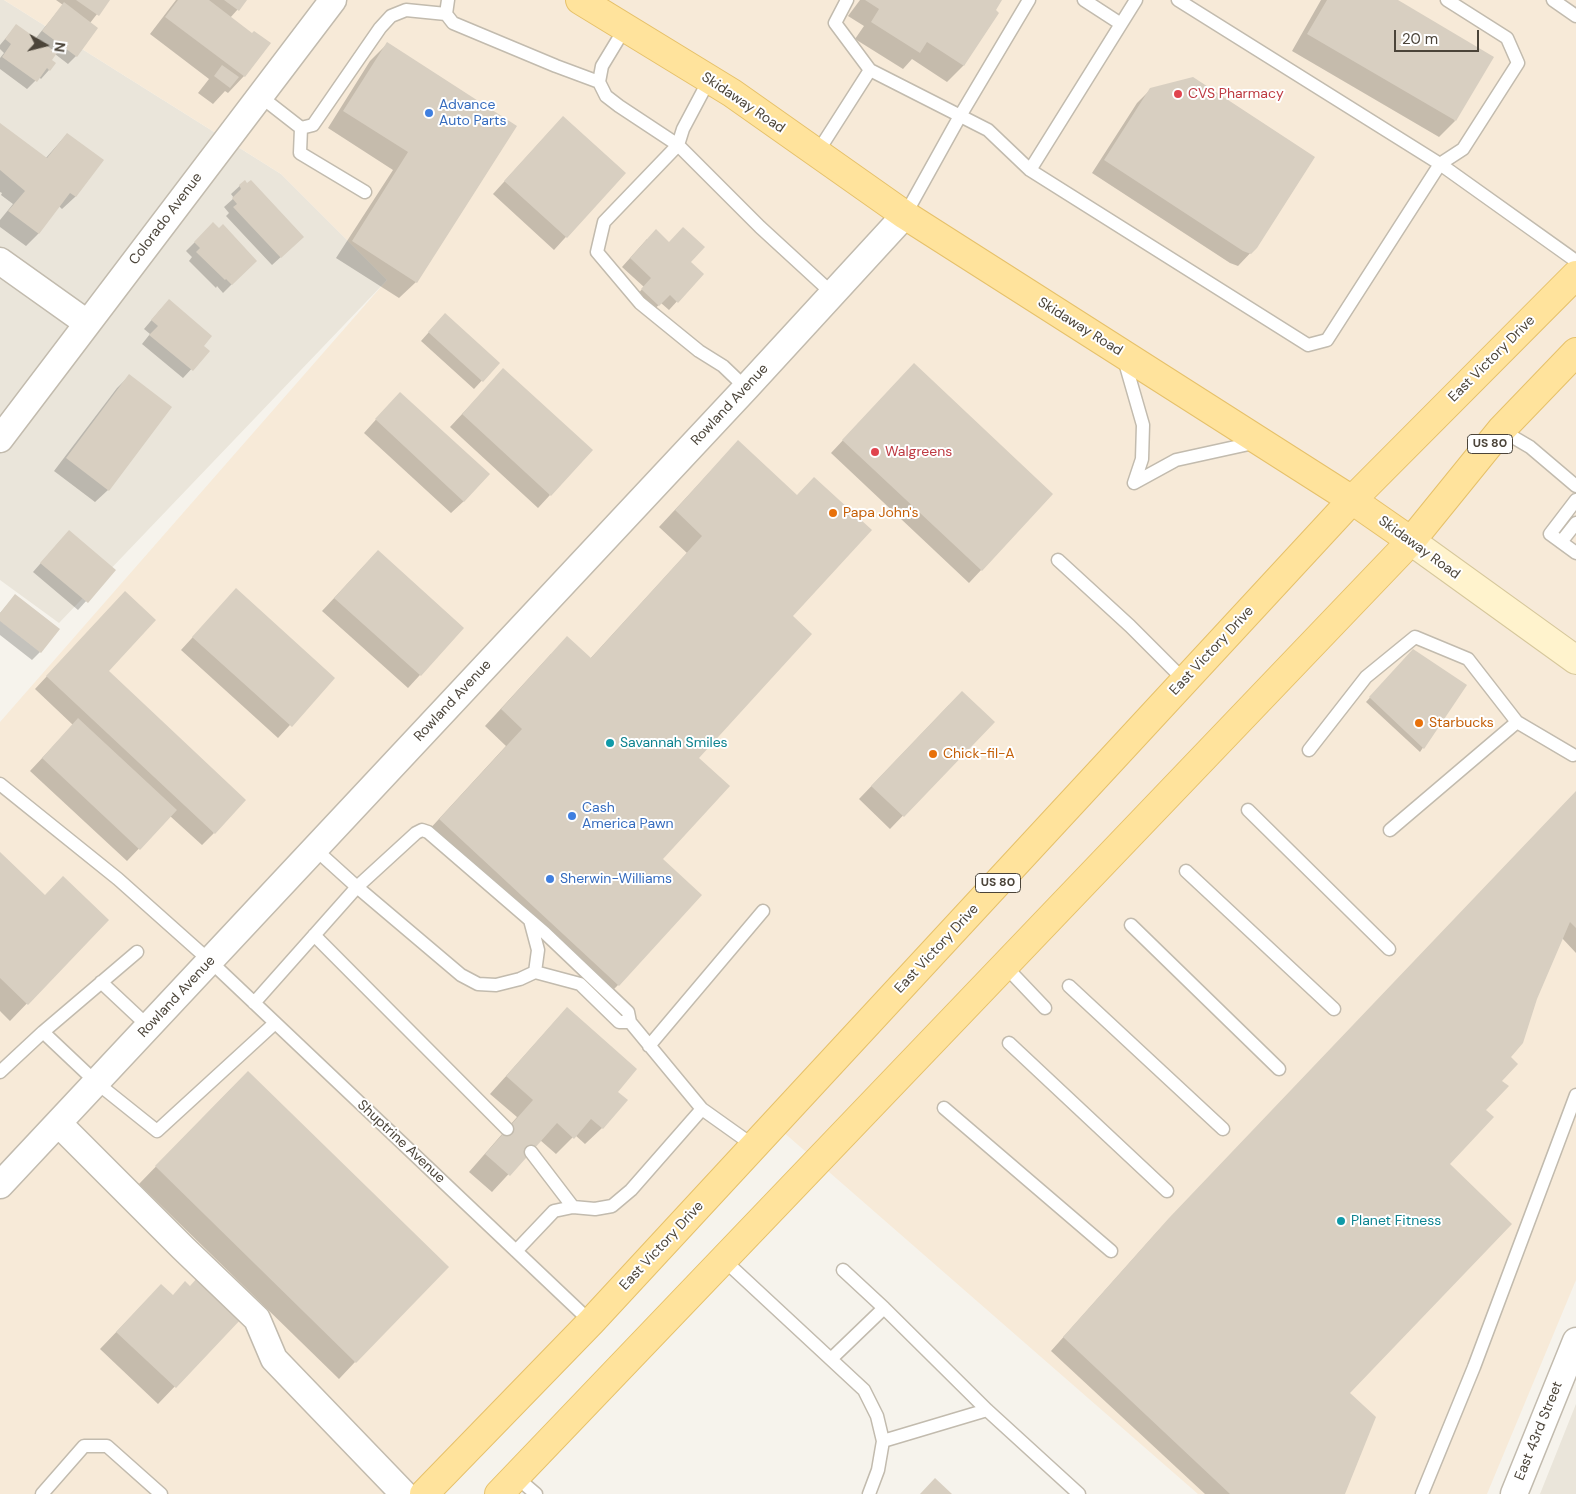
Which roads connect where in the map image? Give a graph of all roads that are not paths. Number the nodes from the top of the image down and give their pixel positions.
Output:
1 (333, 0) edge
2 (448, 0) edge
3 (580, 0) edge
4 (847, 0) edge
5 (1029, 0) edge
6 (1084, 0) edge
7 (1136, 0) edge
8 (1178, 0) edge
9 (1447, 0) edge
10 (1553, 0) edge
11 (446, 14) junction
12 (1576, 16) edge
13 (1121, 24) junction
14 (625, 28) junction
15 (870, 70) junction
16 (709, 80) junction
17 (599, 82) junction
18 (260, 96) junction
19 (960, 116) junction
20 (301, 128) junction
21 (678, 145) junction
22 (817, 153) junction
23 (1440, 164) junction
24 (1030, 170) junction
25 (365, 192) dead end
26 (905, 215) junction
27 (0, 260) edge
28 (1576, 261) edge
29 (1576, 275) edge
30 (832, 294) junction
31 (87, 323) junction
32 (1576, 352) edge
33 (1123, 354) junction
34 (746, 388) junction
35 (1501, 430) junction
36 (0, 439) edge
37 (1261, 441) junction
38 (1576, 486) edge
39 (1352, 500) junction
40 (1576, 500) edge
41 (1576, 524) edge
42 (1411, 542) junction
43 (1560, 542) junction
44 (1576, 553) edge
45 (1058, 560) dead end
46 (1575, 656) edge
47 (1185, 681) junction
48 (1517, 722) junction
49 (1309, 750) dead end
50 (1573, 755) dead end
51 (0, 784) edge
52 (1248, 810) dead end
53 (1390, 830) dead end
54 (315, 849) junction
55 (1186, 871) dead end
56 (357, 887) junction
57 (763, 911) dead end
58 (530, 920) junction
59 (1131, 924) dead end
60 (314, 935) junction
61 (1389, 949) dead end
62 (136, 952) dead end
63 (210, 961) junction
64 (1005, 966) junction
65 (535, 972) junction
66 (101, 982) junction
67 (1069, 986) dead end
68 (254, 1003) junction
69 (1045, 1008) dead end
70 (1334, 1009) dead end
71 (630, 1022) junction
72 (275, 1023) junction
73 (149, 1027) junction
74 (42, 1032) junction
75 (1009, 1043) dead end
76 (649, 1046) junction
77 (1278, 1069) dead end
78 (0, 1072) edge
79 (97, 1083) junction
80 (1576, 1095) edge
81 (944, 1108) dead end
82 (702, 1110) junction
83 (59, 1124) junction
84 (507, 1129) dead end
85 (1223, 1129) dead end
86 (754, 1146) junction
87 (531, 1152) dead end
88 (4, 1176) edge
89 (1167, 1191) dead end
90 (573, 1207) junction
91 (516, 1251) junction
92 (1111, 1251) dead end
93 (724, 1260) junction
94 (843, 1270) dead end
95 (884, 1308) junction
96 (591, 1322) junction
97 (1576, 1341) edge
98 (831, 1359) junction
99 (987, 1410) junction
100 (883, 1441) junction
101 (507, 1485) edge
102 (42, 1494) edge
103 (161, 1494) edge
104 (404, 1494) edge
105 (424, 1494) edge
106 (536, 1494) edge
107 (869, 1494) edge
108 (1079, 1494) edge
109 (1422, 1494) edge
110 (1514, 1494) edge

1 - 18 street, Colorado Avenue
2 - 11 lane
3 - 14 main road, Skidaway Road
4 - 15 lane
5 - 19 lane
6 - 13 lane
7 - 13 lane
8 - 23 lane
9 - 23 lane
10 - 12 lane
11 - 17 lane
11 - 20 lane
13 - 24 lane
14 - 16 main road, Skidaway Road
14 - 17 lane
15 - 19 lane
15 - 22 lane
16 - 21 lane
16 - 22 main road, Skidaway Road
17 - 21 lane
18 - 20 lane
18 - 31 street, Colorado Avenue
19 - 24 lane
19 - 26 lane
20 - 25 lane
21 - 30 lane
21 - 34 lane
22 - 26 main road, Skidaway Road
23 - 24 lane
23 - 28 lane
26 - 30 street, Rowland Avenue
26 - 33 main road, Skidaway Road
27 - 31 street
29 - 39 main road, East Victory Drive / US 80
30 - 34 street, Rowland Avenue
31 - 36 street, Colorado Avenue
32 - 35 main road, US 80
33 - 37 main road, Skidaway Road
33 - 37 lane
34 - 54 street, Rowland Avenue
35 - 38 lane
35 - 42 main road, US 80
37 - 39 main road, Skidaway Road
39 - 42 main road, Skidaway Road
39 - 47 main road, East Victory Drive / US 80
40 - 43 lane
41 - 43 lane
42 - 46 main road, Skidaway Road
42 - 64 main road, US 80
43 - 44 lane
45 - 47 lane
47 - 86 main road, East Victory Drive / US 80
48 - 49 lane
48 - 50 lane
48 - 53 lane
51 - 63 lane, Shuptrine Avenue
52 - 61 lane
54 - 56 lane
54 - 63 street, Rowland Avenue
55 - 70 lane
56 - 58 lane
56 - 60 lane
56 - 65 lane
57 - 76 lane
58 - 65 lane
58 - 71 lane
59 - 77 lane
60 - 68 lane
60 - 84 lane
62 - 66 lane
63 - 68 lane, Shuptrine Avenue
63 - 73 street, Rowland Avenue
64 - 69 lane
64 - 93 main road, US 80
65 - 71 lane
66 - 73 lane
66 - 74 lane
67 - 85 lane
68 - 72 lane, Shuptrine Avenue
71 - 76 lane
72 - 79 lane
72 - 91 lane, Shuptrine Avenue
73 - 79 street, Rowland Avenue
74 - 78 lane
74 - 79 lane
75 - 89 lane
76 - 82 lane
79 - 83 street, Rowland Avenue
80 - 109 lane
81 - 92 lane
82 - 86 lane
82 - 90 lane
83 - 88 street, Rowland Avenue
83 - 104 street
86 - 96 main road, East Victory Drive / US 80
87 - 90 lane
90 - 91 lane
91 - 96 lane, Shuptrine Avenue
93 - 98 lane
93 - 101 main road, US 80
94 - 95 lane
95 - 98 lane
95 - 99 lane
96 - 105 main road, East Victory Drive / US 80
97 - 110 street, East 43rd Street
98 - 100 lane
99 - 100 lane
99 - 108 lane
100 - 107 lane
101 - 106 lane
102 - 103 lane

